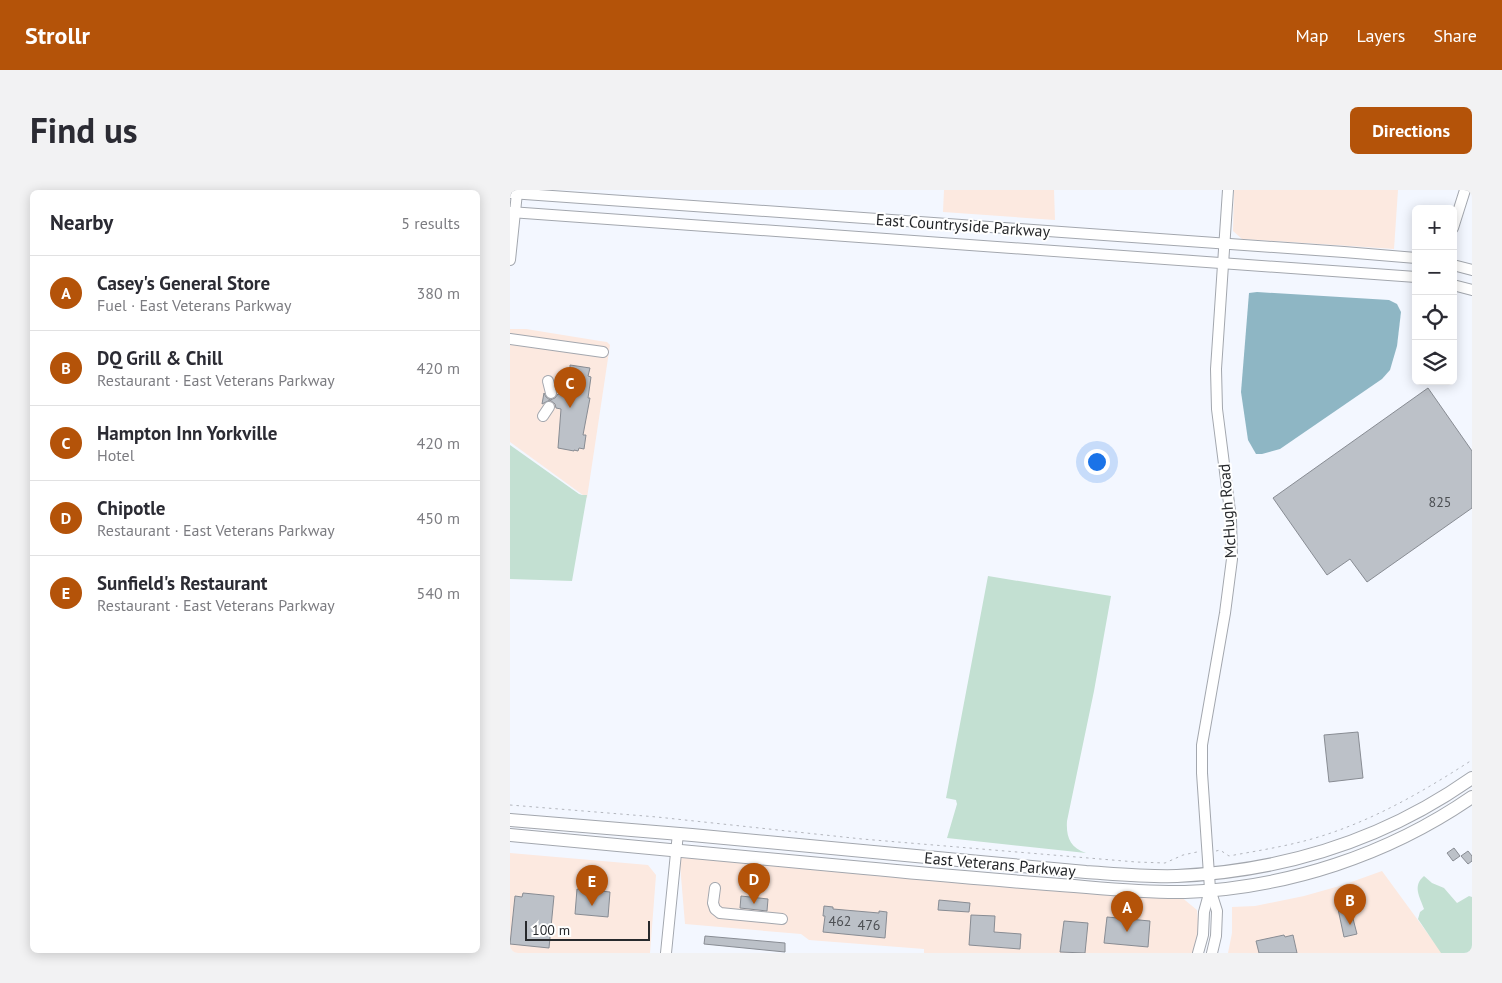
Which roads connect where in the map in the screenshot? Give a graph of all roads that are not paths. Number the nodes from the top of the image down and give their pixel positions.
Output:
1 (1228, 190) edge
2 (1465, 190) edge
3 (513, 193) edge
4 (673, 204) junction
5 (512, 212) edge
6 (824, 215) junction
7 (1457, 215) edge
8 (671, 223) junction
9 (822, 234) junction
10 (1224, 243) junction
11 (1412, 258) edge
12 (510, 260) edge
13 (1222, 262) junction
14 (1457, 266) edge
15 (1472, 270) edge
16 (1412, 276) edge
17 (1457, 286) edge
18 (1472, 290) edge
19 (510, 339) edge
20 (603, 352) dead end
21 (548, 381) dead end
22 (551, 393) dead end
23 (1472, 778) edge
24 (1472, 797) edge
25 (510, 820) edge
26 (678, 834) junction
27 (510, 835) edge
28 (676, 850) junction
29 (1209, 874) junction
30 (715, 888) dead end
31 (1210, 889) junction
32 (782, 919) dead end
33 (666, 953) edge
34 (1198, 953) edge
35 (1212, 953) edge

1 - 10 street, McHugh Road
2 - 7 street
3 - 4 street, East Countryside Parkway
3 - 5 street
4 - 6 street, East Countryside Parkway
4 - 8 street
5 - 8 street, East Countryside Parkway
5 - 12 street
6 - 9 street
6 - 10 street, East Countryside Parkway
8 - 9 street, East Countryside Parkway
9 - 13 street, East Countryside Parkway
10 - 11 street, East Countryside Parkway
10 - 13 street, McHugh Road
13 - 16 street, East Countryside Parkway
13 - 29 street, McHugh Road
14 - 15 street
17 - 18 street
19 - 20 street
21 - 22 street
23 - 29 main road, East Veterans Parkway
24 - 31 main road, East Veterans Parkway
25 - 26 main road, East Veterans Parkway
26 - 28 street
26 - 29 main road, East Veterans Parkway
27 - 28 main road, East Veterans Parkway
28 - 31 main road, East Veterans Parkway
28 - 33 street
29 - 31 street, McHugh Road
30 - 32 street
31 - 34 street, McHugh Road
31 - 35 street, McHugh Road

